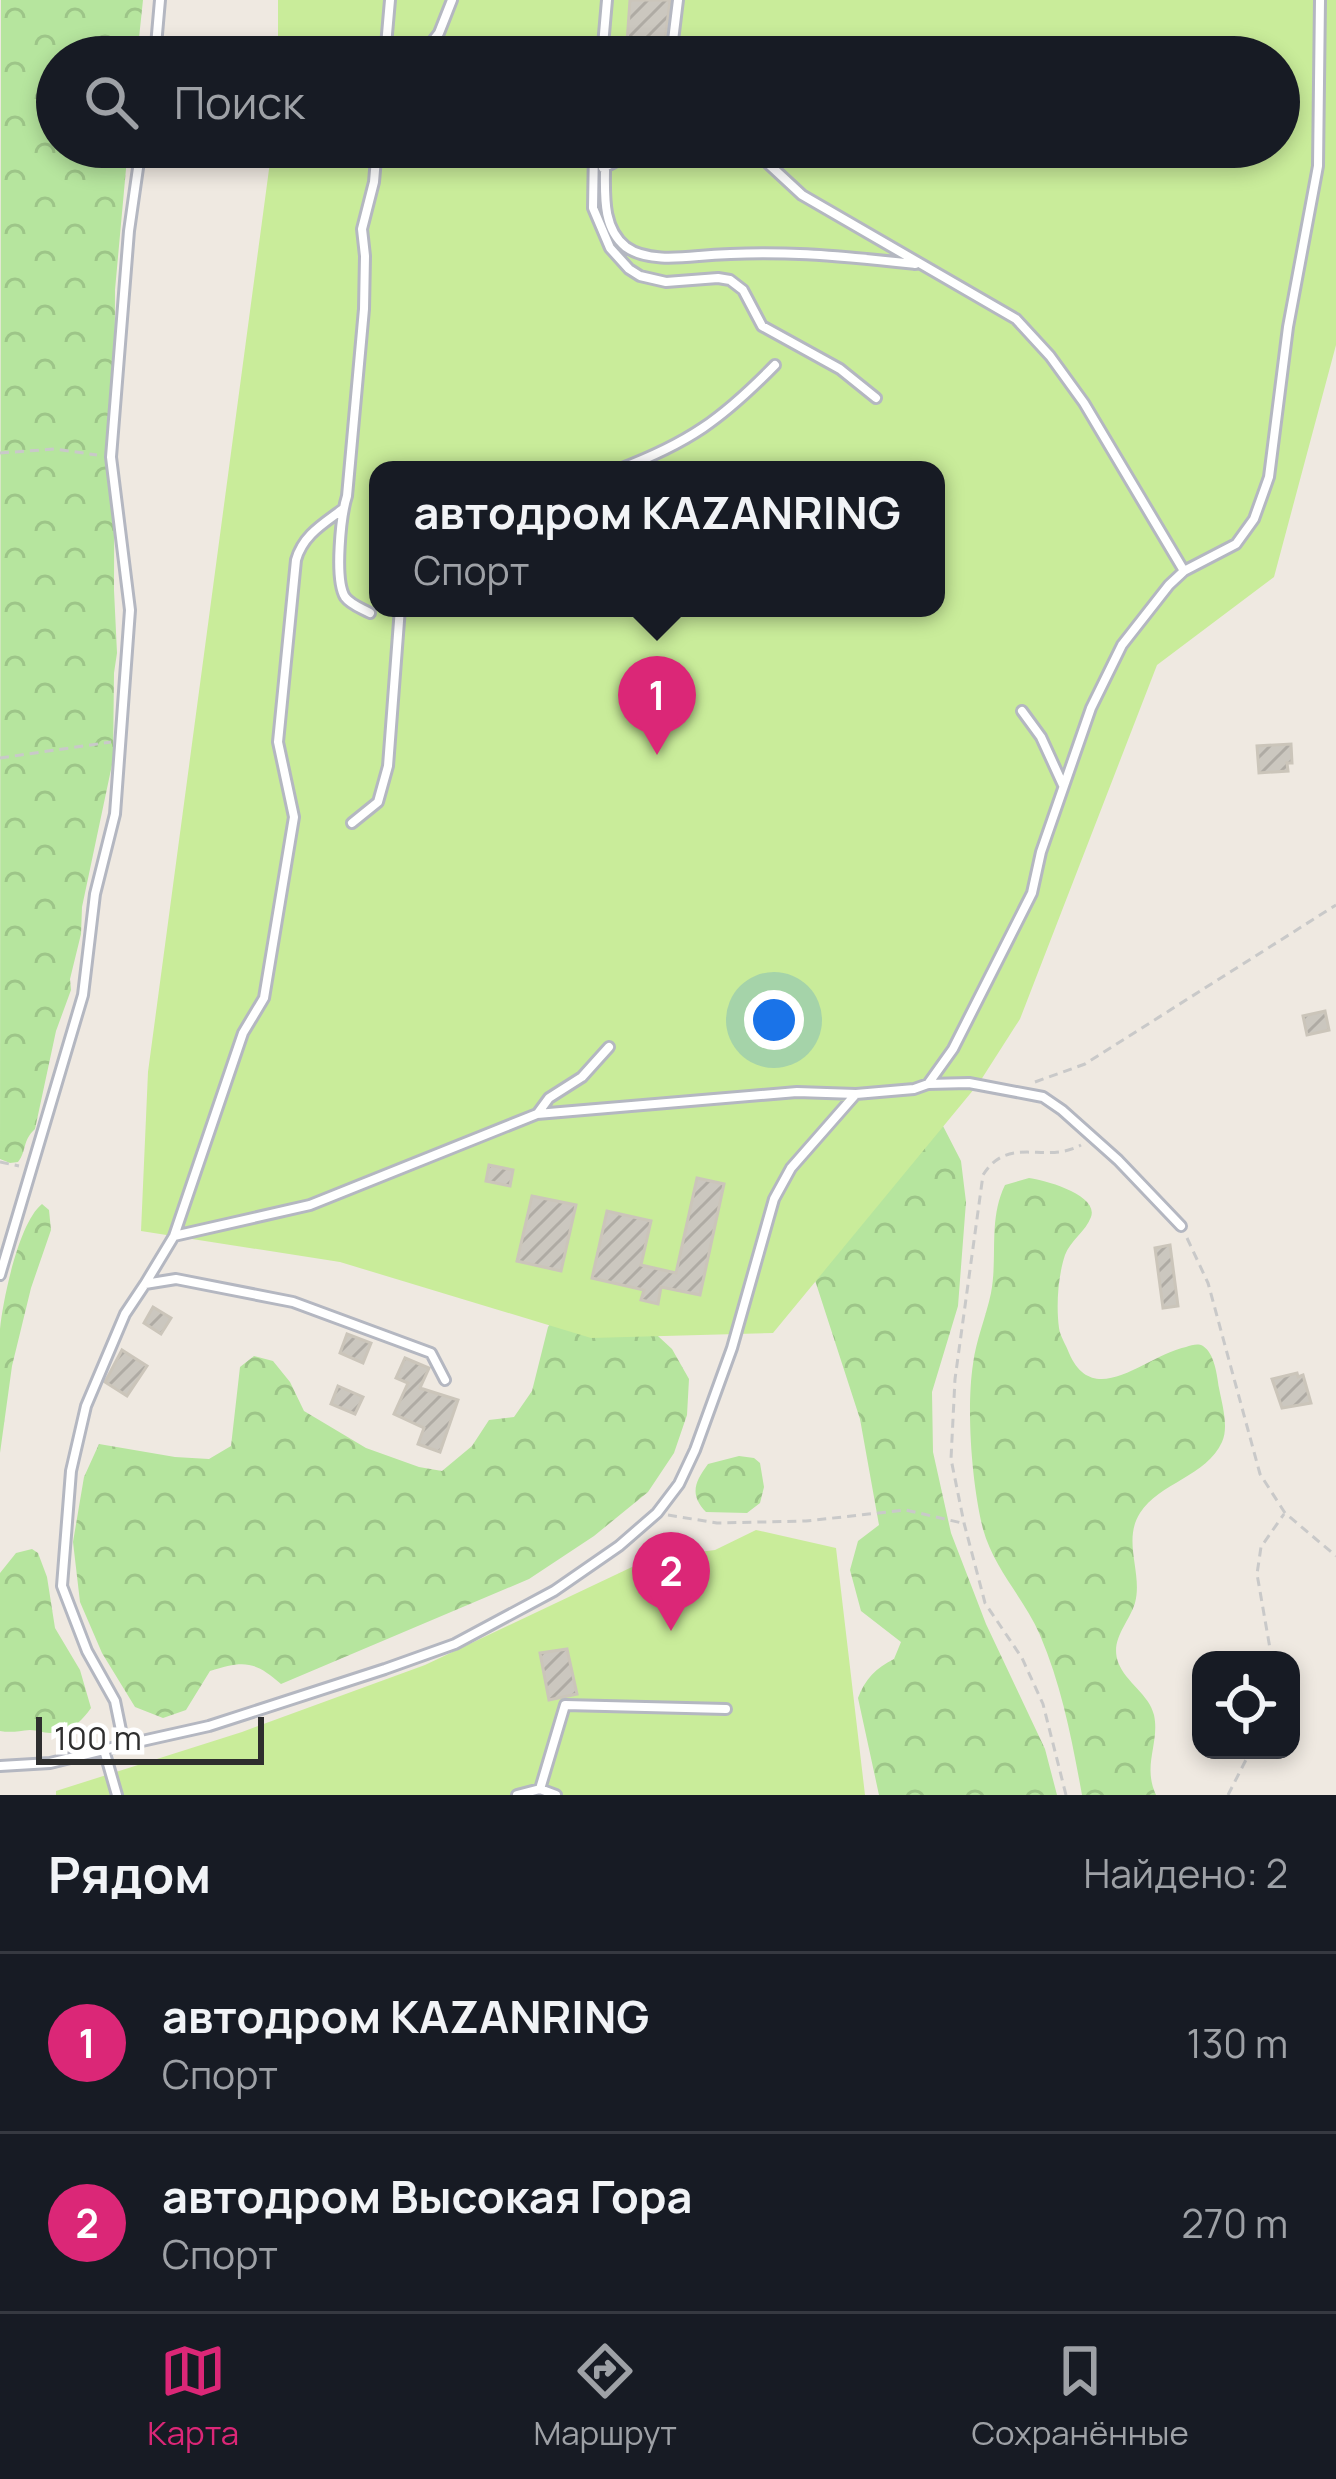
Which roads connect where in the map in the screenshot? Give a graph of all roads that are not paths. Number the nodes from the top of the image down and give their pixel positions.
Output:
1 (160, 0) edge
2 (390, 0) edge
3 (452, 0) edge
4 (607, 0) edge
5 (678, 0) edge
6 (1320, 0) edge
7 (157, 36) edge
8 (387, 36) edge
9 (438, 36) edge
10 (604, 36) edge
11 (674, 36) edge
12 (138, 168) edge
13 (375, 168) edge
14 (592, 168) edge
15 (604, 168) joint
16 (773, 168) edge
17 (592, 174) junction
18 (922, 265) junction
19 (775, 365) dead end
20 (876, 398) dead end
21 (640, 461) edge
22 (343, 508) junction
23 (1184, 572) junction
24 (369, 612) edge
25 (399, 617) edge
26 (1022, 711) dead end
27 (1063, 786) junction
28 (352, 823) dead end
29 (609, 1047) dead end
30 (928, 1084) junction
31 (856, 1094) junction
32 (537, 1114) junction
33 (1181, 1226) road end
34 (173, 1236) junction
35 (0, 1275) edge
36 (145, 1284) junction
37 (445, 1380) dead end
38 (726, 1709) dead end
39 (124, 1745) junction
40 (104, 1750) junction
41 (0, 1766) edge
42 (540, 1789) junction
43 (117, 1795) edge
44 (518, 1795) edge
45 (556, 1795) edge

1 - 7 lane
2 - 8 lane
3 - 9 lane
4 - 10 lane
5 - 11 lane
6 - 23 lane
12 - 35 lane
13 - 22 lane
14 - 17 lane
15 - 17 lane
15 - 18 lane
16 - 18 lane
17 - 20 lane
18 - 23 lane
19 - 21 lane
22 - 24 lane
22 - 34 lane
23 - 27 lane
25 - 28 lane
26 - 27 lane
27 - 30 lane
29 - 32 lane
30 - 31 lane
30 - 33 lane
31 - 32 lane
31 - 39 lane
32 - 34 lane
34 - 36 lane
36 - 37 lane
36 - 39 lane
38 - 42 lane
39 - 40 lane
40 - 41 lane
40 - 43 lane
42 - 44 lane
42 - 45 lane

